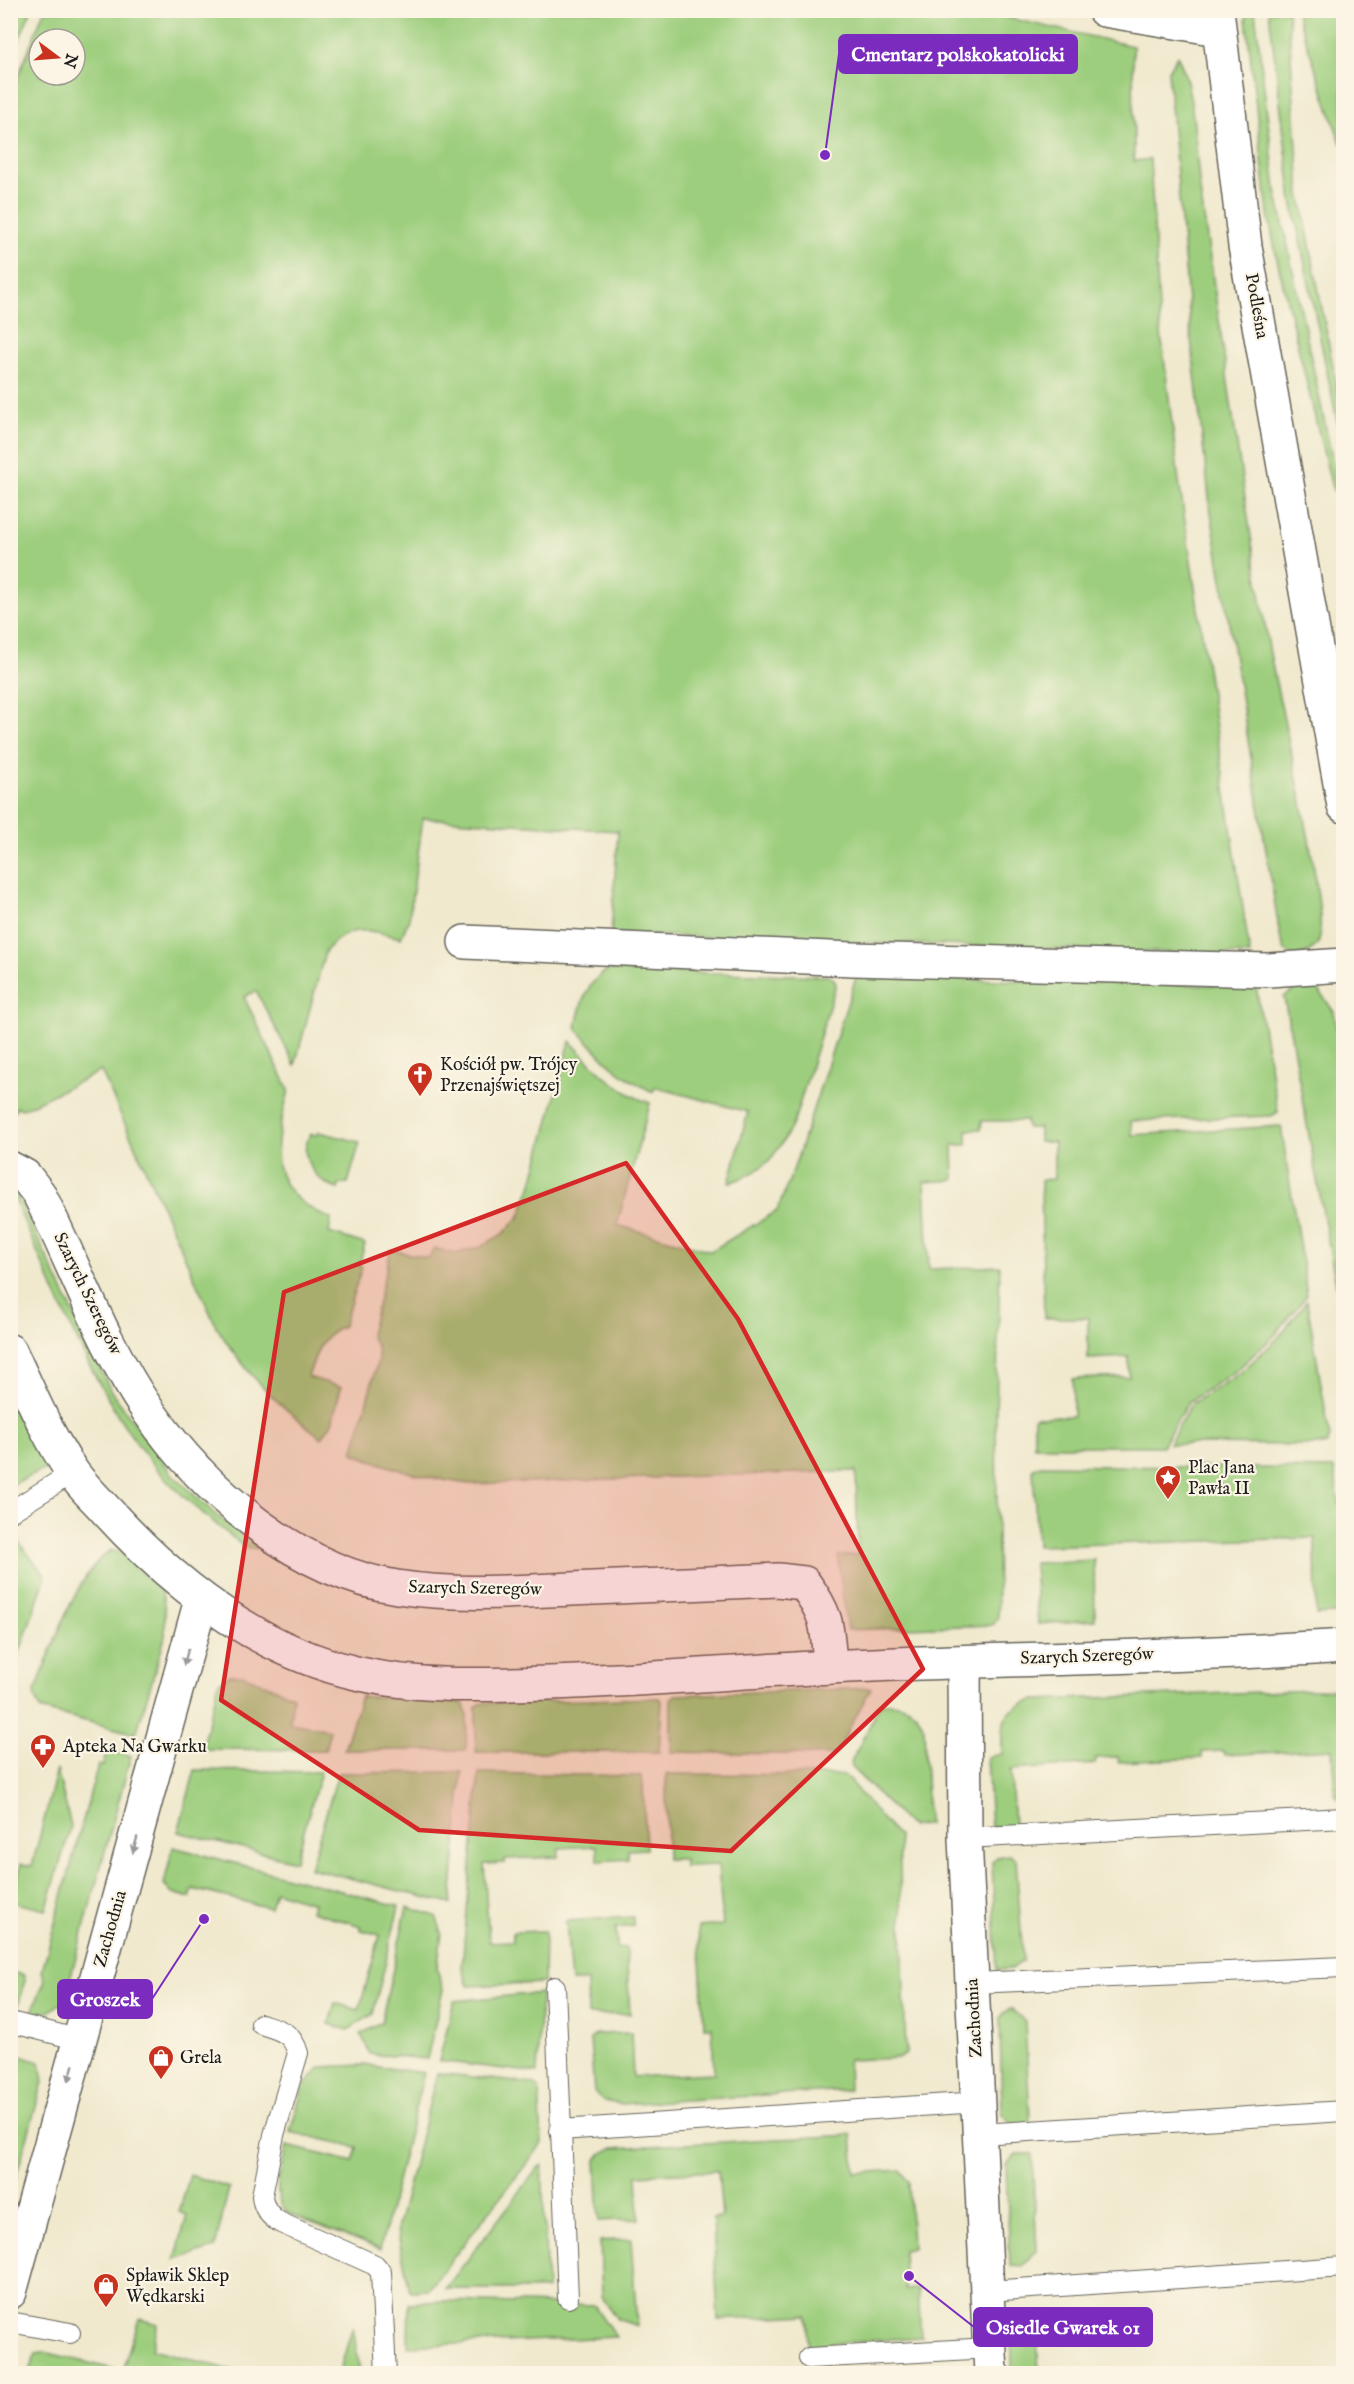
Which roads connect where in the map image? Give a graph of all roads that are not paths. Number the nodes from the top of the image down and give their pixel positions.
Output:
1 (1104, 10) edge
2 (1218, 20) edge
3 (1344, 806) edge
4 (465, 942) dead end
5 (1344, 965) edge
6 (10, 1168) edge
7 (10, 1351) edge
8 (72, 1473) junction
9 (10, 1512) edge
10 (201, 1600) junction
11 (1344, 1646) edge
12 (964, 1662) junction
13 (830, 1667) junction
14 (1344, 1818) edge
15 (965, 1838) junction
16 (1344, 1967) edge
17 (973, 1983) junction
18 (555, 1987) dead end
19 (10, 2022) edge
20 (261, 2024) dead end
21 (80, 2040) junction
22 (1344, 2111) edge
23 (980, 2118) junction
24 (560, 2130) junction
25 (1344, 2266) edge
26 (988, 2291) junction
27 (10, 2292) edge
28 (568, 2298) dead end
29 (10, 2322) edge
30 (70, 2333) dead end
31 (809, 2358) dead end
32 (990, 2361) edge
33 (386, 2373) edge

1 - 2 street
2 - 3 street, Podleśna
4 - 5 street
6 - 13 street, Szarych Szeregów
7 - 8 street, Szarych Szeregów
8 - 9 lane
8 - 10 street, Szarych Szeregów
10 - 13 street, Szarych Szeregów
10 -> 21 street, Zachodnia
11 - 12 street, Szarych Szeregów
12 - 13 street, Szarych Szeregów
12 - 15 street, Zachodnia
14 - 15 lane
15 - 17 street, Zachodnia
16 - 17 lane
17 - 23 street, Zachodnia
18 - 24 lane
19 - 21 lane
20 - 33 lane
21 -> 27 street, Zachodnia
22 - 23 lane
23 - 24 lane
23 - 26 street, Zachodnia
24 - 28 lane
25 - 26 lane
26 - 32 street, Zachodnia
29 - 30 lane
31 - 32 lane

